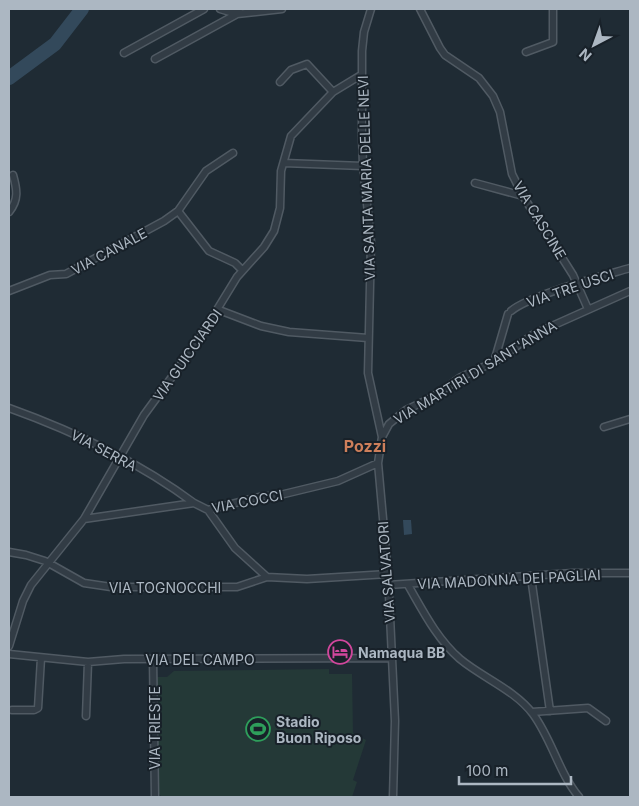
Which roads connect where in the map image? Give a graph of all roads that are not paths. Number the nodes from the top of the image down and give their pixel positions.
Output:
1 (204, 9) edge
2 (220, 9) edge
3 (282, 9) edge
4 (371, 9) edge
5 (420, 9) edge
6 (553, 9) edge
7 (238, 11) edge
8 (526, 52) dead end
9 (124, 53) dead end
10 (155, 59) dead end
11 (361, 75) junction
12 (280, 82) dead end
13 (333, 92) junction
14 (233, 153) dead end
15 (284, 163) junction
16 (363, 166) junction
17 (13, 175) dead end
18 (475, 183) dead end
19 (523, 196) junction
20 (178, 211) junction
21 (9, 212) edge
22 (630, 268) edge
23 (242, 270) junction
24 (577, 285) junction
25 (9, 291) edge
26 (630, 292) edge
27 (588, 309) junction
28 (219, 310) junction
29 (368, 338) junction
30 (494, 362) junction
31 (9, 408) edge
32 (630, 419) edge
33 (604, 427) dead end
34 (382, 437) junction
35 (118, 458) junction
36 (378, 463) junction
37 (194, 503) junction
38 (208, 510) junction
39 (84, 519) junction
40 (9, 552) edge
41 (49, 562) junction
42 (630, 573) edge
43 (388, 574) junction
44 (267, 576) junction
45 (531, 577) junction
46 (388, 585) junction
47 (408, 585) junction
48 (12, 627) edge
49 (9, 646) edge
50 (9, 654) edge
51 (41, 658) junction
52 (392, 658) junction
53 (154, 659) junction
54 (88, 662) junction
55 (12, 710) dead end
56 (532, 712) junction
57 (550, 712) junction
58 (86, 716) dead end
59 (606, 721) dead end
60 (155, 797) edge
61 (393, 797) edge
62 (579, 797) edge

1 - 9 street
2 - 7 street
3 - 7 street
4 - 11 street, VIA SANTA MARIA DELLE NEVI
5 - 19 street, VIA CASCINE
6 - 8 street
7 - 10 street
11 - 13 street, VIA GUICCIARDI
11 - 16 street, VIA SANTA MARIA DELLE NEVI
12 - 13 street
13 - 15 street, VIA GUICCIARDI
14 - 20 street, VIA CANALE
15 - 16 street
15 - 23 street, VIA GUICCIARDI
16 - 29 street, VIA SANTA MARIA DELLE NEVI
17 - 21 street
18 - 19 street
19 - 24 street, VIA CASCINE
20 - 23 street
20 - 25 street, VIA CANALE
22 - 24 street, VIA TRE USCI
23 - 28 street, VIA GUICCIARDI
24 - 27 street, VIA CASCINE
24 - 30 street, VIA TRE USCI
26 - 27 street, VIA MARTIRI DI SANT'ANNA
27 - 30 street, VIA MARTIRI DI SANT'ANNA
28 - 29 street
28 - 35 street, VIA GUICCIARDI
29 - 34 street, VIA SANTA MARIA DELLE NEVI
30 - 34 street, VIA MARTIRI DI SANT'ANNA
31 - 35 street, VIA SERRA
32 - 33 street
34 - 36 street, VIA SALVATORI
35 - 37 street, VIA SERRA
35 - 39 street, VIA GUICCIARDI
36 - 38 street, VIA COCCI
36 - 43 street, VIA SALVATORI
37 - 38 street, VIA COCCI
37 - 39 street, VIA COCCI
38 - 44 street
39 - 41 street, VIA GUICCIARDI
40 - 41 street, VIA TOGNOCCHI
41 - 44 street, VIA TOGNOCCHI
41 - 48 street, VIA GUICCIARDI
42 - 45 street, VIA MADONNA DEI PAGLIAI
43 - 44 street, VIA TOGNOCCHI
43 - 46 street, VIA SALVATORI
45 - 47 street, VIA MADONNA DEI PAGLIAI
45 - 57 street
46 - 47 street, VIA MADONNA DEI PAGLIAI
46 - 52 street, VIA SALVATORI
47 - 56 street
48 - 49 street, VIA GUICCIARDI
50 - 51 street, VIA DEL CAMPO
51 - 54 street, VIA DEL CAMPO
51 - 55 street
52 - 53 street, VIA DEL CAMPO
52 - 61 street, VIA SALVATORI
53 - 54 street, VIA DEL CAMPO
53 - 60 street, VIA TRIESTE
54 - 58 street
56 - 57 street
56 - 62 street
57 - 59 street

